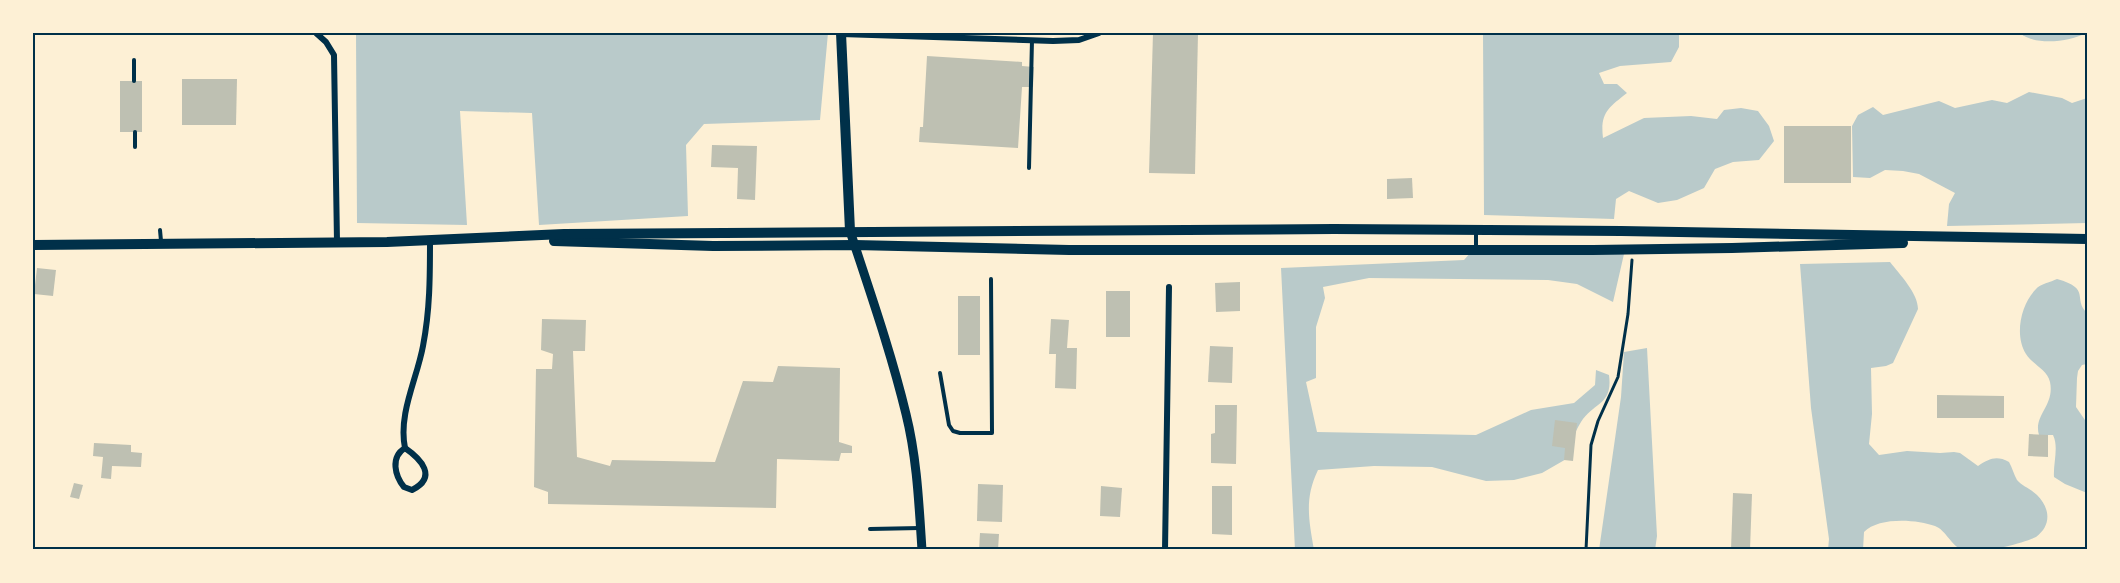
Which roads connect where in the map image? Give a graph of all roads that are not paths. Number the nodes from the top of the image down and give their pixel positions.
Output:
1 (316, 33) edge
2 (841, 33) edge
3 (1099, 33) edge
4 (1032, 40) junction
5 (134, 60) dead end
6 (134, 81) dead end
7 (135, 132) dead end
8 (135, 147) dead end
9 (1029, 168) dead end
10 (160, 230) dead end
11 (1476, 230) junction
12 (850, 231) junction
13 (746, 233) junction
14 (587, 238) junction
15 (2009, 238) junction
16 (2087, 239) edge
17 (430, 240) junction
18 (337, 242) junction
19 (161, 244) junction
20 (33, 245) edge
21 (855, 245) junction
22 (746, 246) junction
23 (1476, 249) junction
24 (991, 279) dead end
25 (1169, 287) dead end
26 (940, 373) dead end
27 (405, 448) junction
28 (920, 528) junction
29 (870, 529) dead end
30 (922, 550) edge
31 (1165, 550) edge

1 - 18 street
2 - 4 street
2 - 12 main road
3 - 4 street
4 - 9 lane
5 - 6 lane
7 - 8 lane
10 - 19 lane
11 - 12 main road
11 - 15 main road
11 - 23 lane
12 - 13 main road
12 - 21 street
13 - 14 main road
13 - 22 lane
14 - 17 main road
14 - 22 main road
15 - 16 main road
15 - 23 main road
17 - 18 main road
17 - 27 street
18 - 19 main road
19 - 20 main road
21 - 22 main road
21 - 23 main road
21 - 28 street
24 - 26 lane
25 - 31 street
27 - 27 street
28 - 29 lane
28 - 30 street

